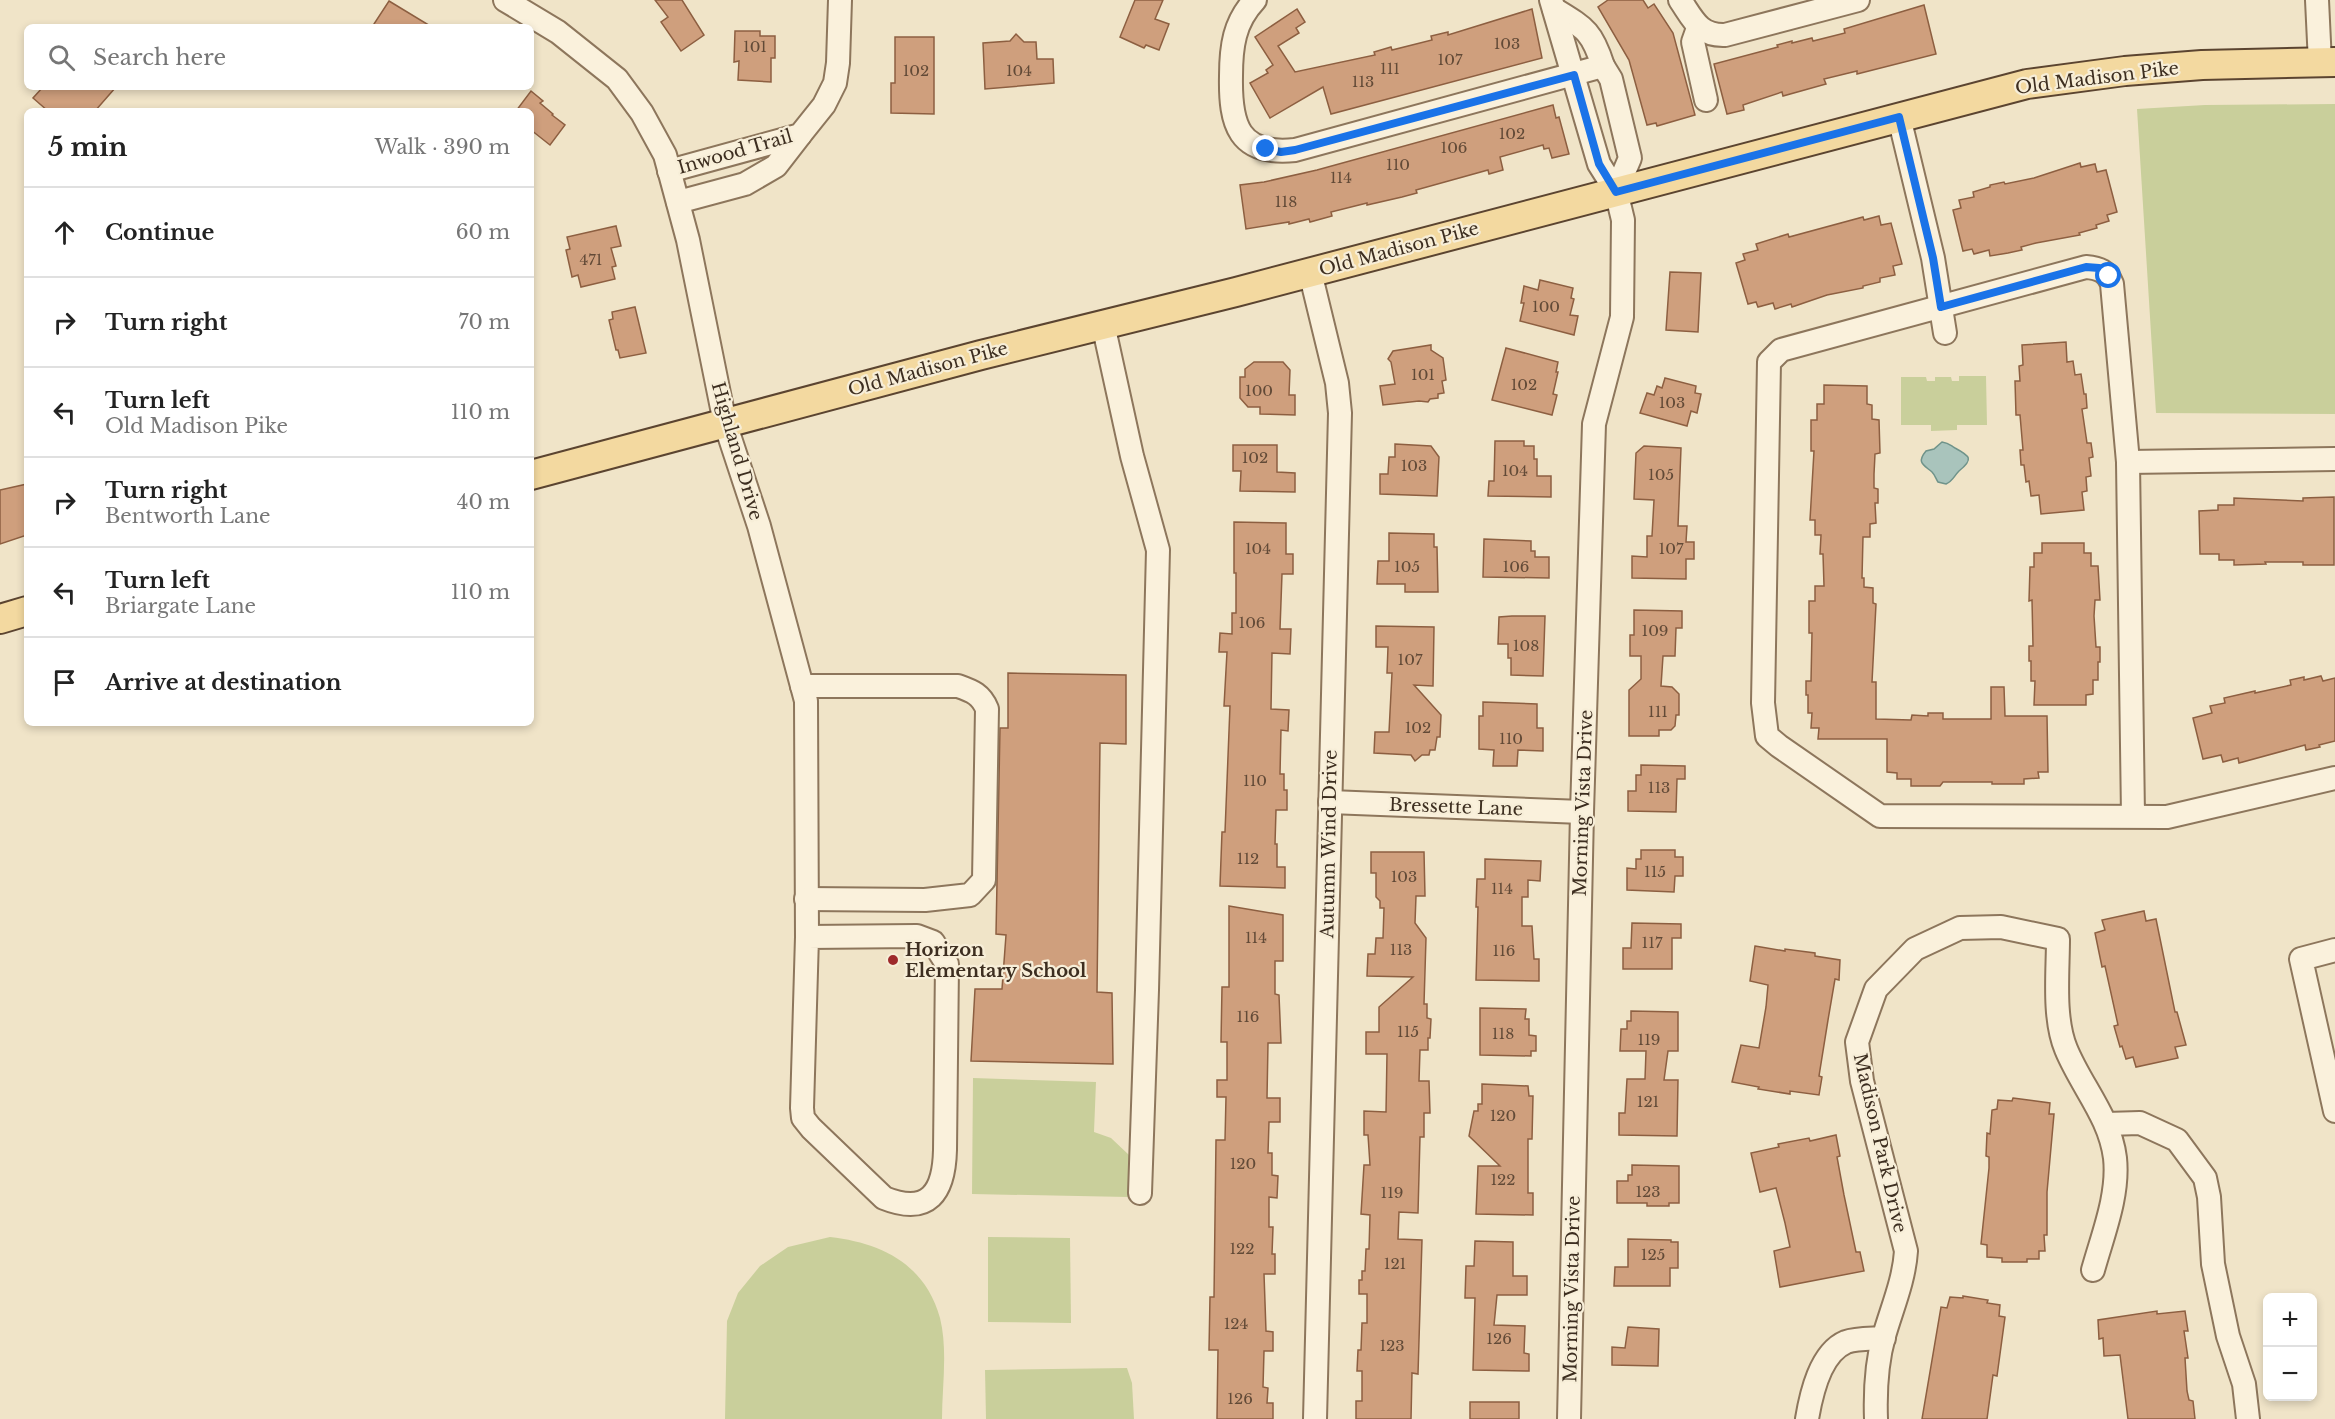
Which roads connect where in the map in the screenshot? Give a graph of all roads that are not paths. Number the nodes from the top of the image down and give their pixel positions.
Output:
1 (505, 0) edge
2 (840, 0) edge
3 (1255, 0) edge
4 (1680, 0) edge
5 (2317, 0) edge
6 (1845, 2) edge
7 (1552, 5) edge
8 (1698, 28) junction
9 (2328, 62) edge
10 (1603, 66) junction
11 (1574, 75) junction
12 (1706, 100) dead end
13 (1899, 117) junction
14 (800, 135) junction
15 (669, 171) junction
16 (1616, 192) junction
17 (678, 202) junction
18 (1310, 272) junction
19 (1941, 307) junction
20 (1103, 324) junction
21 (1945, 333) dead end
22 (725, 423) junction
23 (2335, 459) edge
24 (2128, 462) junction
25 (534, 474) edge
26 (24, 612) edge
27 (0, 618) edge
28 (802, 686) junction
29 (2335, 778) edge
30 (1330, 802) junction
31 (1582, 812) junction
32 (2133, 816) junction
33 (806, 900) junction
34 (807, 937) junction
35 (2335, 950) edge
36 (2335, 1111) edge
37 (2106, 1124) junction
38 (1140, 1193) dead end
39 (2093, 1270) dead end
40 (1884, 1338) junction
41 (1315, 1419) edge
42 (1569, 1419) edge
43 (1807, 1419) edge
44 (1876, 1419) edge
45 (2248, 1419) edge

1 - 15 street, Highland Drive
2 - 14 street, Inwood Trail
3 - 11 street
4 - 8 street
5 - 9 street
6 - 8 street
7 - 10 street
7 - 11 street, Morning Vista Drive
8 - 12 street
9 - 13 main road, Old Madison Pike
10 - 11 street
10 - 16 street
11 - 16 street, Morning Vista Drive
13 - 16 main road, Old Madison Pike
13 - 19 street
14 - 15 street, Inwood Trail
14 - 17 street
15 - 17 street, Highland Drive
16 - 18 main road, Old Madison Pike
16 - 31 street, Morning Vista Drive
17 - 22 street, Highland Drive
18 - 20 main road, Old Madison Pike
18 - 30 street, Autumn Wind Drive
19 - 21 street
19 - 24 street
19 - 32 street
20 - 22 main road, Old Madison Pike
20 - 38 street
22 - 25 main road, Old Madison Pike
22 - 28 street, Highland Drive
23 - 24 street
24 - 32 street
26 - 27 main road
28 - 33 street, Highland Drive
28 - 33 street
29 - 32 street
30 - 31 street, Bressette Lane
30 - 41 street, Autumn Wind Drive
31 - 42 street, Morning Vista Drive
33 - 34 street, Highland Drive
34 - 34 street, Highland Drive
35 - 36 street
37 - 39 street, Madison Park Drive
37 - 40 street, Madison Park Drive
37 - 45 street
40 - 43 street
40 - 44 street, Madison Park Drive

